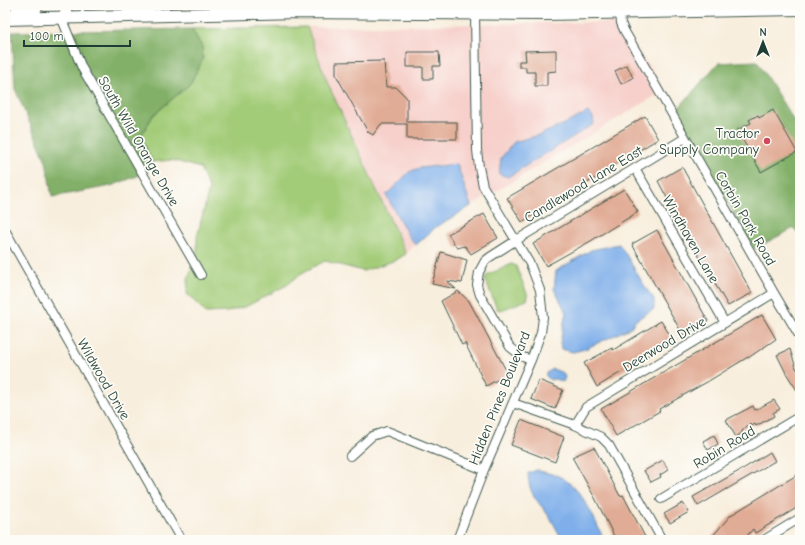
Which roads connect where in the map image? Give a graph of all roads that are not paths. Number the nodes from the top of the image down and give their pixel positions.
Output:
1 (37, 5) edge
2 (70, 5) edge
3 (475, 9) edge
4 (619, 9) edge
5 (800, 9) edge
6 (5, 12) edge
7 (61, 17) junction
8 (5, 19) edge
9 (685, 138) junction
10 (635, 168) junction
11 (5, 230) edge
12 (515, 241) junction
13 (201, 275) dead end
14 (774, 293) junction
15 (725, 323) junction
16 (799, 334) edge
17 (531, 360) junction
18 (513, 403) junction
19 (800, 416) edge
20 (575, 425) junction
21 (350, 456) dead end
22 (484, 470) junction
23 (661, 499) dead end
24 (800, 518) edge
25 (181, 540) edge
26 (457, 540) edge
27 (662, 540) edge
28 (764, 540) edge

1 - 6 main road
2 - 7 street
3 - 4 main road
3 - 7 main road
3 - 12 street, Hidden Pines Boulevard
4 - 5 main road
4 - 9 street, Corbin Park Road
7 - 8 main road
7 - 13 street, South Wild Orange Drive
9 - 10 street, Candlewood Lane East
9 - 14 street, Corbin Park Road
10 - 12 street, Candlewood Lane East
10 - 15 street, Windhaven Lane
11 - 25 street, Wildwood Drive
12 - 17 street, Hidden Pines Boulevard
12 - 17 street, Candlewood Lane East
14 - 15 street, Deerwood Drive
14 - 16 street, Corbin Park Road
15 - 20 street, Deerwood Drive
17 - 18 street, Hidden Pines Boulevard
18 - 20 street
18 - 22 street, Hidden Pines Boulevard
19 - 23 street, Robin Road
20 - 27 street
21 - 22 street
22 - 26 street, Hidden Pines Boulevard
24 - 28 street

